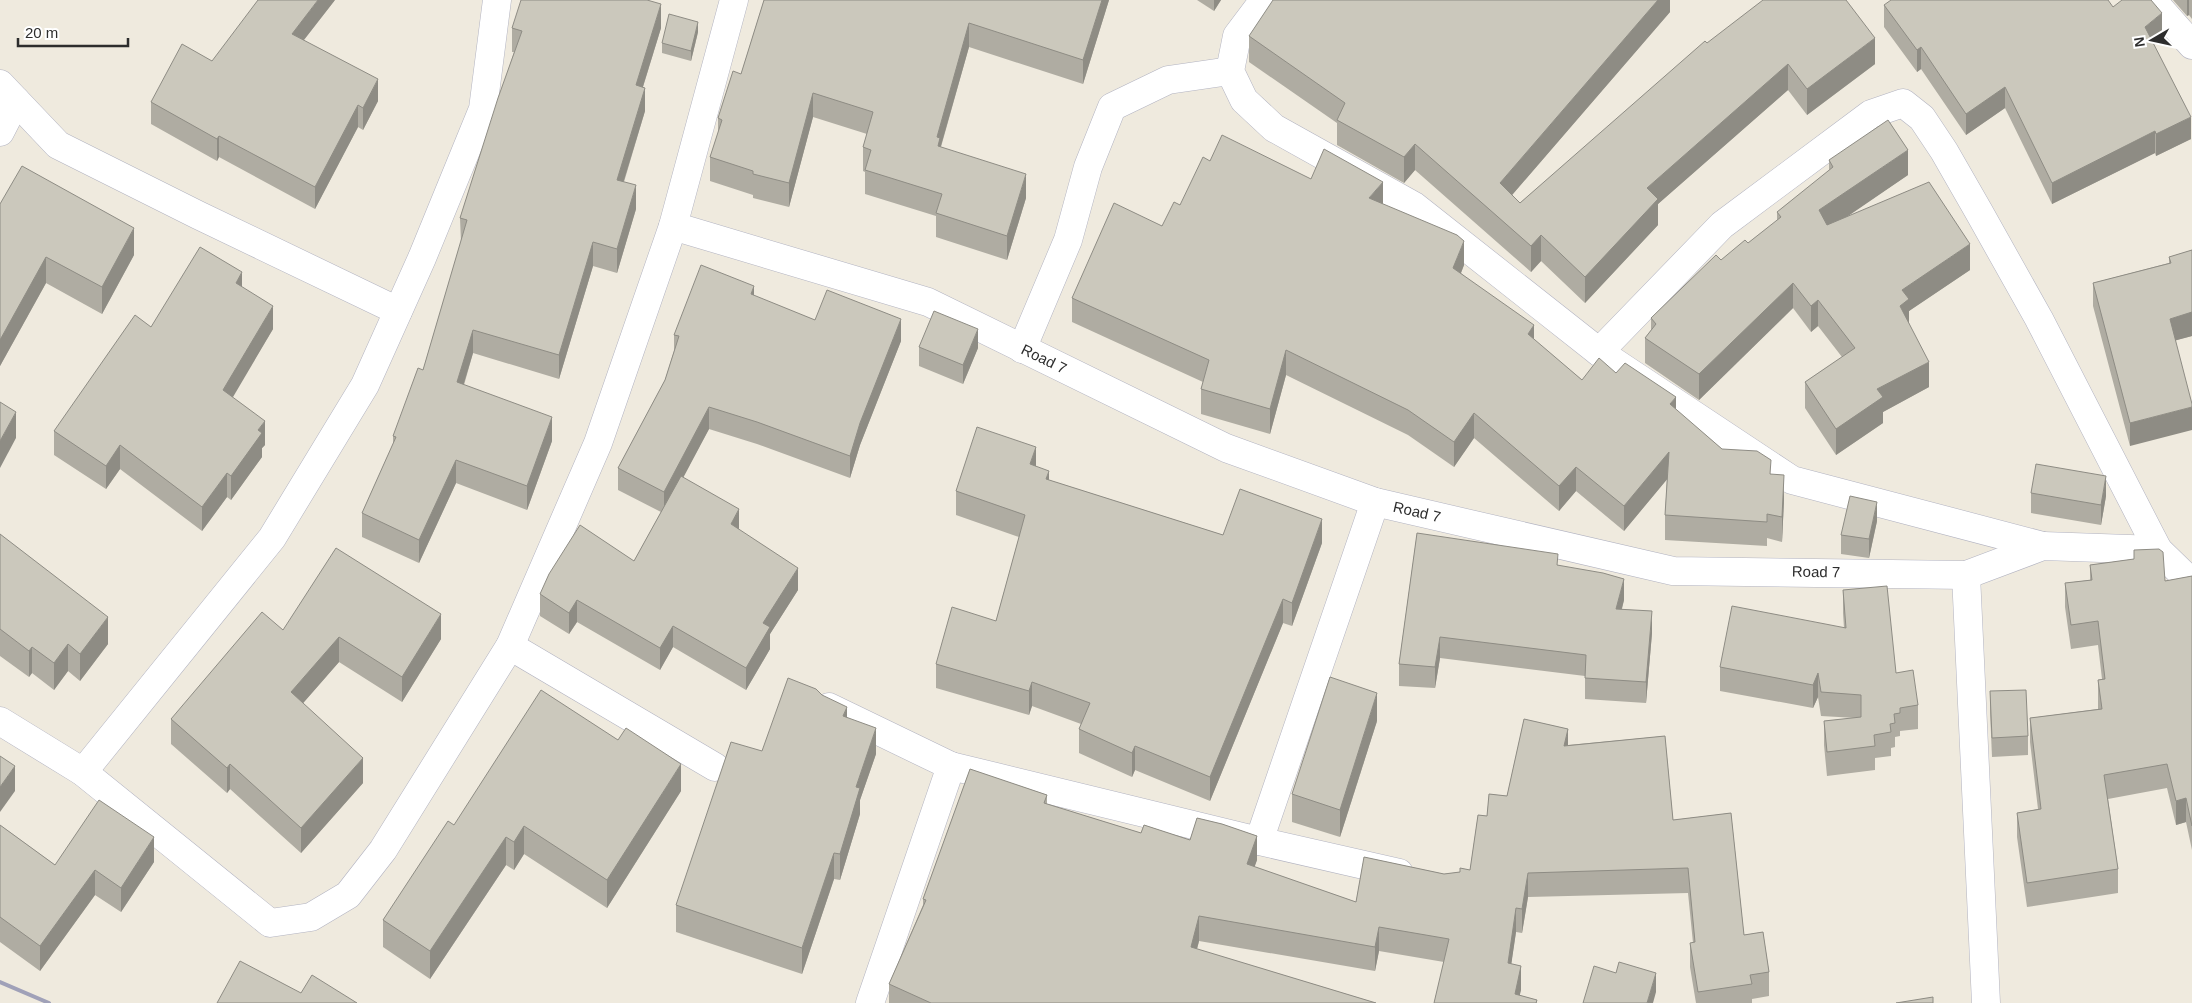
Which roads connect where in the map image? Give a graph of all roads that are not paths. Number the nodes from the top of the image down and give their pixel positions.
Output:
1 (497, 0) edge
2 (734, 0) edge
3 (1264, 0) edge
4 (2152, 0) edge
5 (2192, 46) edge
6 (1230, 71) junction
7 (8, 92) edge
8 (0, 132) edge
9 (673, 226) junction
10 (398, 311) junction
11 (1022, 348) junction
12 (1599, 352) junction
13 (1375, 502) junction
14 (2043, 546) junction
15 (2158, 550) junction
16 (1966, 575) junction
17 (2192, 583) edge
18 (510, 646) junction
19 (829, 707) edge
20 (0, 721) edge
21 (950, 766) junction
22 (715, 767) dead end
23 (83, 772) junction
24 (1259, 841) junction
25 (1428, 879) edge
26 (870, 1003) edge
27 (1986, 1003) edge

1 - 10 street
2 - 9 street
3 - 6 street
4 - 5 street
6 - 11 street
6 - 12 street
7 - 8 street
7 - 10 street
9 - 11 street, Road 7
9 - 18 street
10 - 23 street
11 - 13 street, Road 7
12 - 14 street
12 - 15 street
13 - 16 street, Road 7
13 - 24 street
14 - 15 street, Road 7
14 - 16 street, Road 7
15 - 17 street
16 - 27 street
18 - 22 street
18 - 23 street
19 - 21 street
20 - 23 street
21 - 24 street
21 - 26 street
24 - 25 street

